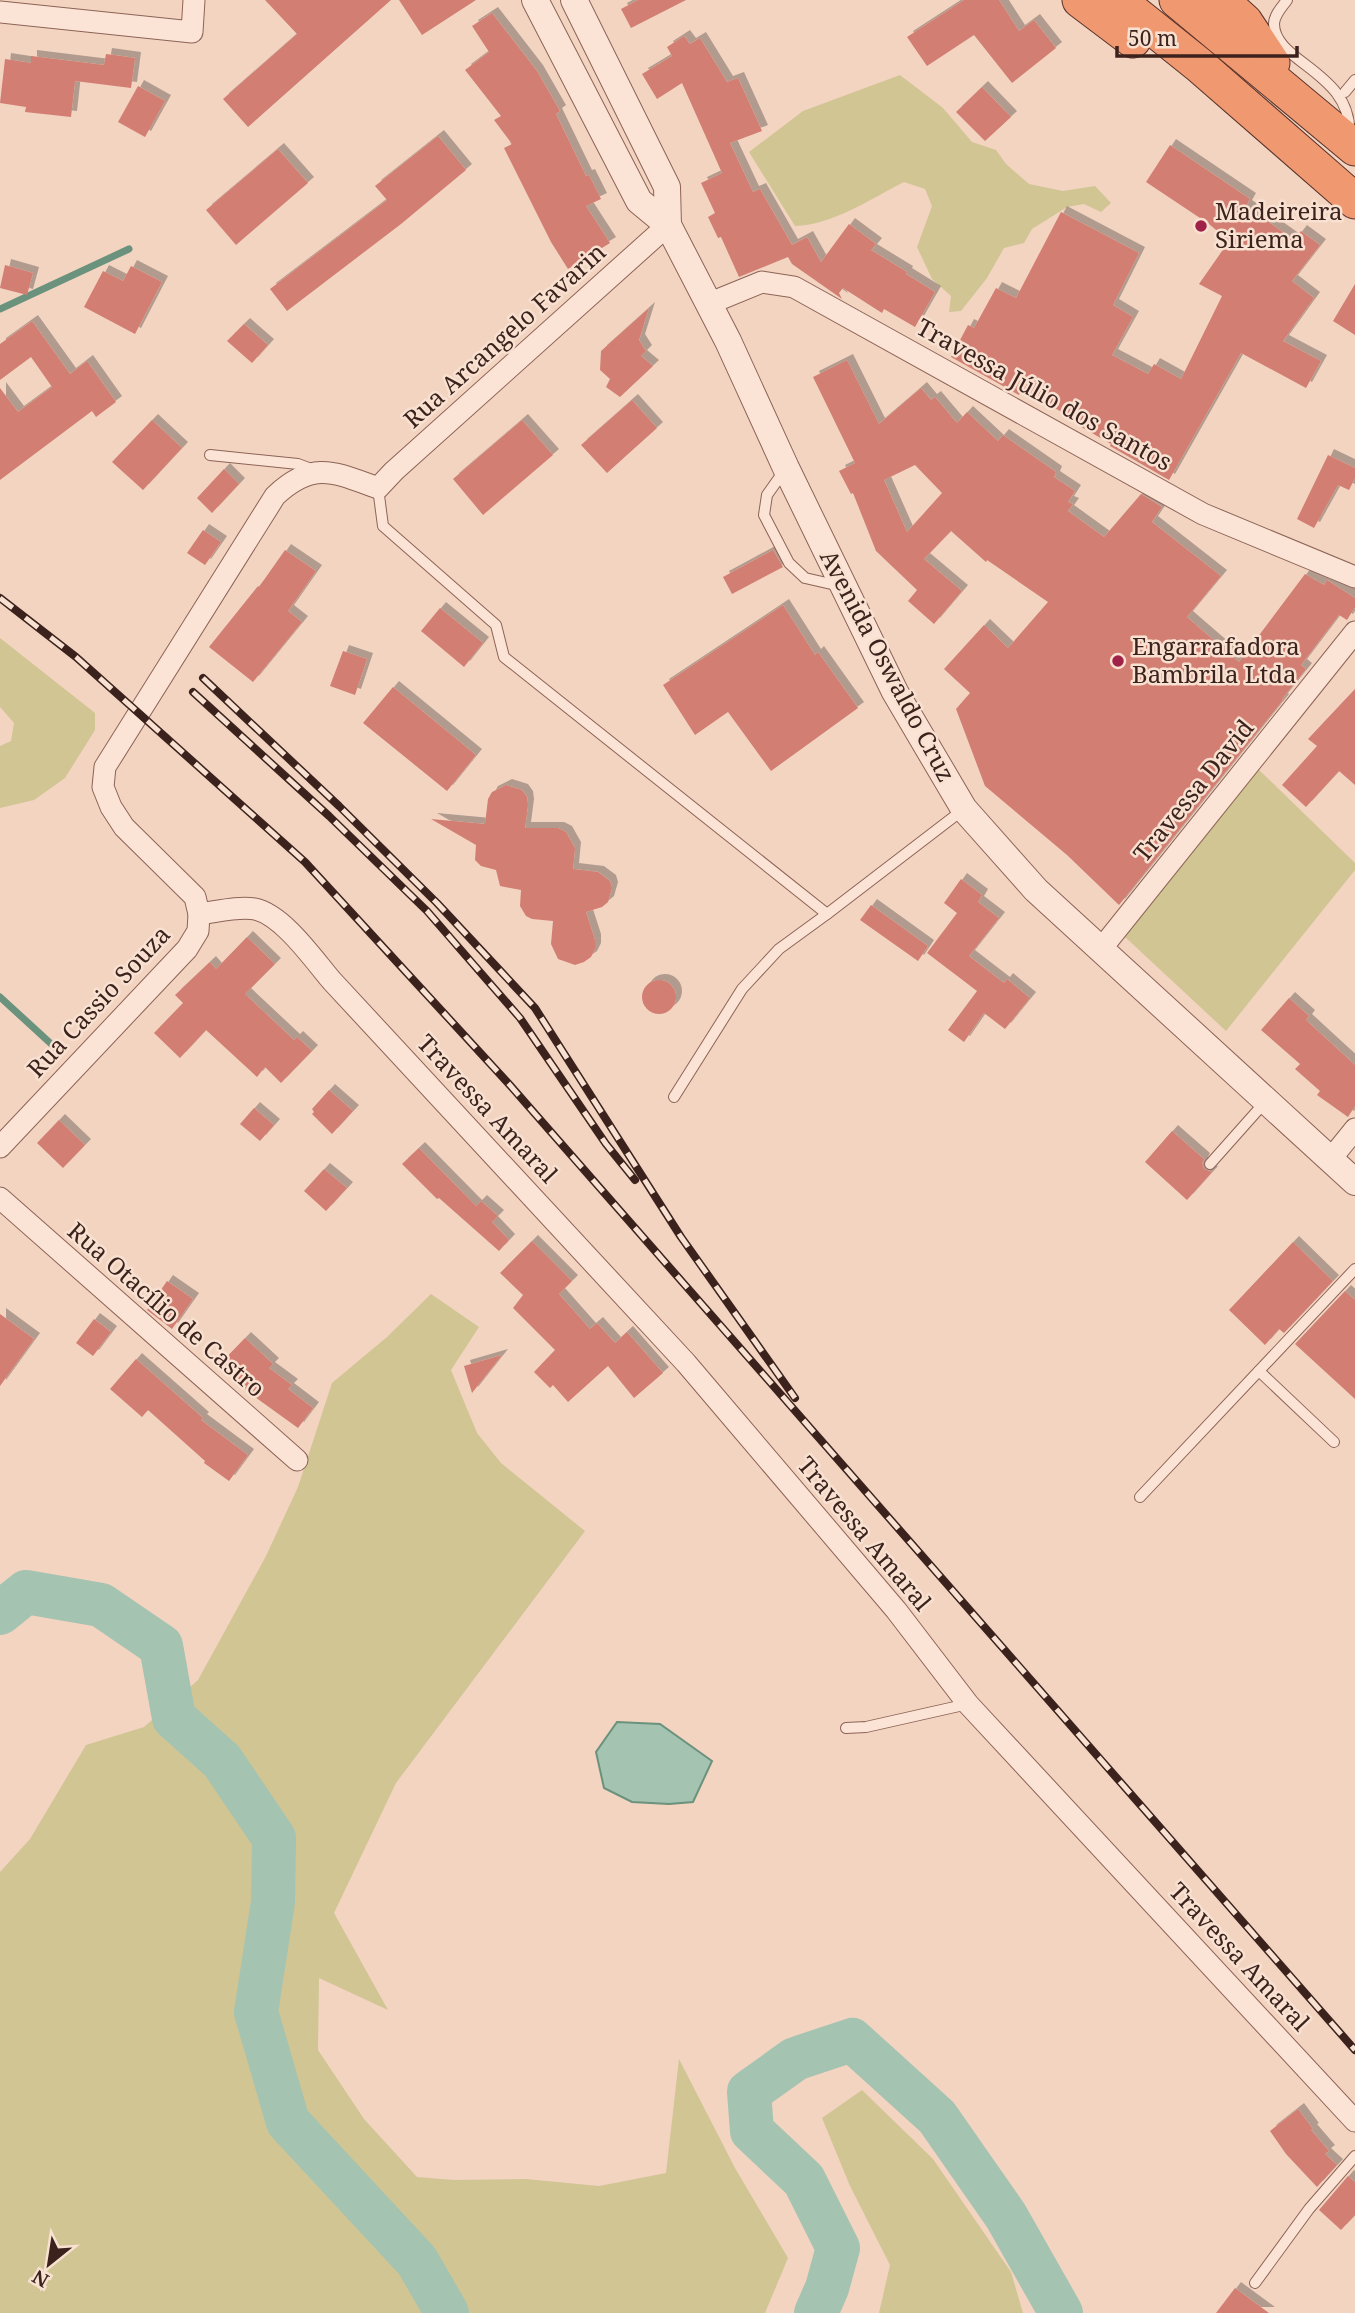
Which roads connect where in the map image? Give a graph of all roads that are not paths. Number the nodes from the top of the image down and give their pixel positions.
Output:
1 (194, 0) edge
2 (535, 0) edge
3 (574, 0) edge
4 (1080, 0) edge
5 (1118, 0) edge
6 (1177, 0) edge
7 (1221, 0) edge
8 (1287, 0) edge
9 (0, 12) edge
10 (591, 37) junction
11 (563, 55) junction
12 (1355, 80) edge
13 (1345, 92) junction
14 (1296, 98) junction
15 (1263, 122) junction
16 (1351, 145) edge
17 (1355, 201) edge
18 (668, 225) junction
19 (708, 304) junction
20 (210, 455) dead end
21 (786, 468) junction
22 (321, 472) junction
23 (378, 488) junction
24 (1355, 577) edge
25 (844, 587) junction
26 (1355, 632) edge
27 (964, 808) junction
28 (200, 914) junction
29 (827, 914) junction
30 (1101, 949) junction
31 (674, 1097) dead end
32 (1266, 1100) junction
33 (1355, 1129) edge
34 (0, 1147) edge
35 (1330, 1160) junction
36 (1210, 1164) dead end
37 (1355, 1182) edge
38 (0, 1199) edge
39 (1355, 1269) edge
40 (1259, 1371) junction
41 (1334, 1442) dead end
42 (297, 1460) dead end
43 (1140, 1497) dead end
44 (968, 1704) junction
45 (846, 1728) dead end
46 (1355, 2121) edge
47 (1355, 2156) edge
48 (1255, 2283) dead end

1 - 9 street
2 - 11 street, Avenida Oswaldo Cruz
3 - 10 street, Avenida Oswaldo Cruz
4 - 15 highway
5 - 15 highway
6 - 14 highway
7 - 14 highway
8 - 13 lane
10 - 11 street
10 - 18 street, Avenida Oswaldo Cruz
11 - 18 street, Avenida Oswaldo Cruz
12 - 13 lane
13 - 16 lane
14 - 16 highway
15 - 17 highway
18 - 19 street, Avenida Oswaldo Cruz
18 - 23 street, Rua Arcangelo Favarin
19 - 21 street, Avenida Oswaldo Cruz
19 - 24 street, Travessa Júlio dos Santos
20 - 22 lane
21 - 25 street, Avenida Oswaldo Cruz
21 - 25 lane
22 - 23 street
22 - 28 street, Rua Cassio Souza
23 - 29 lane
25 - 27 street, Avenida Oswaldo Cruz
26 - 30 street, Travessa David
27 - 29 lane
27 - 30 street, Avenida Oswaldo Cruz
28 - 34 street, Rua Cassio Souza
28 - 44 street, Travessa Amaral
29 - 31 lane
30 - 32 street, Avenida Oswaldo Cruz
32 - 35 street, Avenida Oswaldo Cruz
32 - 36 lane
33 - 35 street
35 - 37 street, Avenida Oswaldo Cruz
38 - 42 street, Rua Otacílio de Castro
39 - 40 lane
40 - 41 lane
40 - 43 lane
44 - 45 lane
44 - 46 street, Travessa Amaral
47 - 48 lane

